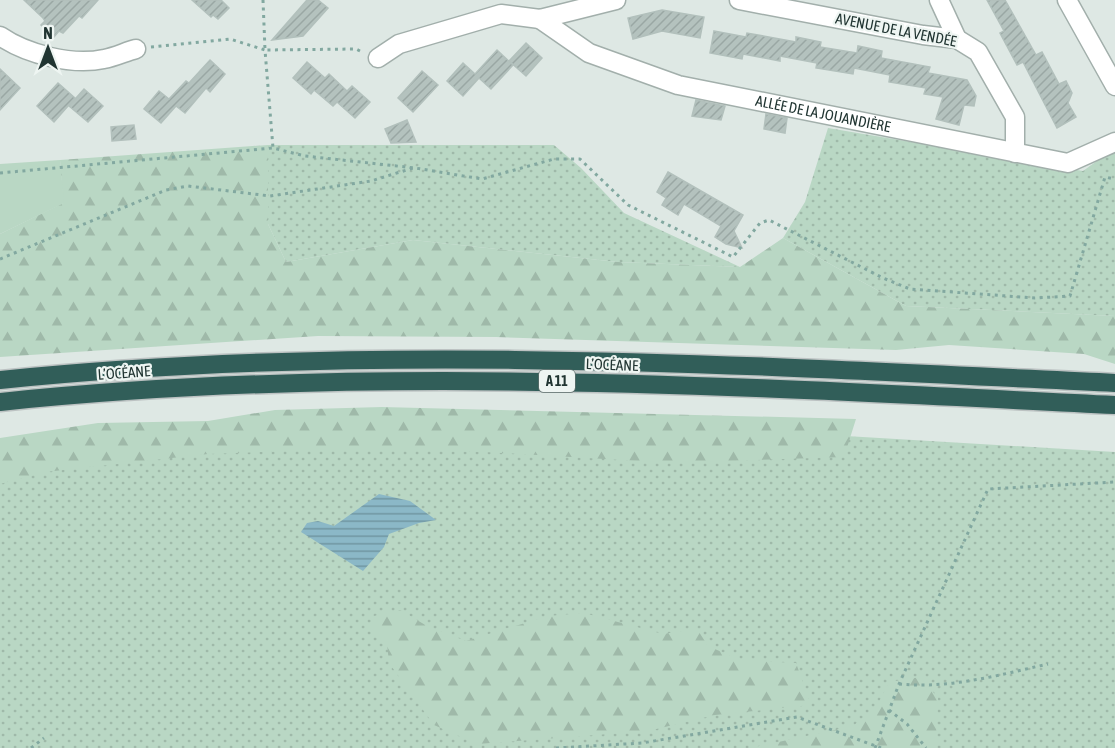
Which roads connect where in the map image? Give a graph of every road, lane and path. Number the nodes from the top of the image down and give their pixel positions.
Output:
1 (263, 0) edge
2 (616, 0) edge
3 (739, 0) edge
4 (939, 0) edge
5 (1067, 0) edge
6 (540, 19) junction
7 (0, 36) edge
8 (957, 39) junction
9 (136, 49) joint
10 (265, 50) junction
11 (378, 58) joint
12 (1115, 86) edge
13 (1115, 142) edge
14 (273, 148) junction
15 (1015, 153) junction
16 (415, 168) junction
17 (0, 173) edge
18 (1115, 179) edge
19 (0, 259) edge
20 (0, 380) edge
21 (1115, 383) edge
22 (0, 402) edge
23 (1115, 405) edge
24 (1115, 483) edge
25 (1048, 664) dead end
26 (899, 684) junction
27 (889, 710) junction
28 (44, 738) dead end
29 (875, 746) edge
30 (31, 748) edge
31 (556, 748) edge
32 (881, 748) edge
33 (926, 748) edge

1 - 10 path
2 - 6 street
3 - 8 street, AVENUE DE LA VENDÉE
4 - 8 street
5 - 12 street
6 - 11 street
6 - 15 street, ALLÉE DE LA JOUANDIÈRE
7 - 9 street
8 - 15 street, AVENUE DE LA VENDÉE
9 - 10 path
10 - 11 path
10 - 14 path
13 - 15 street, ALLÉE DE LA JOUANDIÈRE
14 - 16 path
14 - 17 path
16 - 18 path
16 - 19 path
20 - 21 highway, L’OCÉANE / A 11
22 - 23 highway, L’OCÉANE / A 11
24 - 26 path
25 - 26 path
26 - 27 path
27 - 29 path
27 - 33 path
28 - 30 path
29 - 31 path
29 - 32 path

